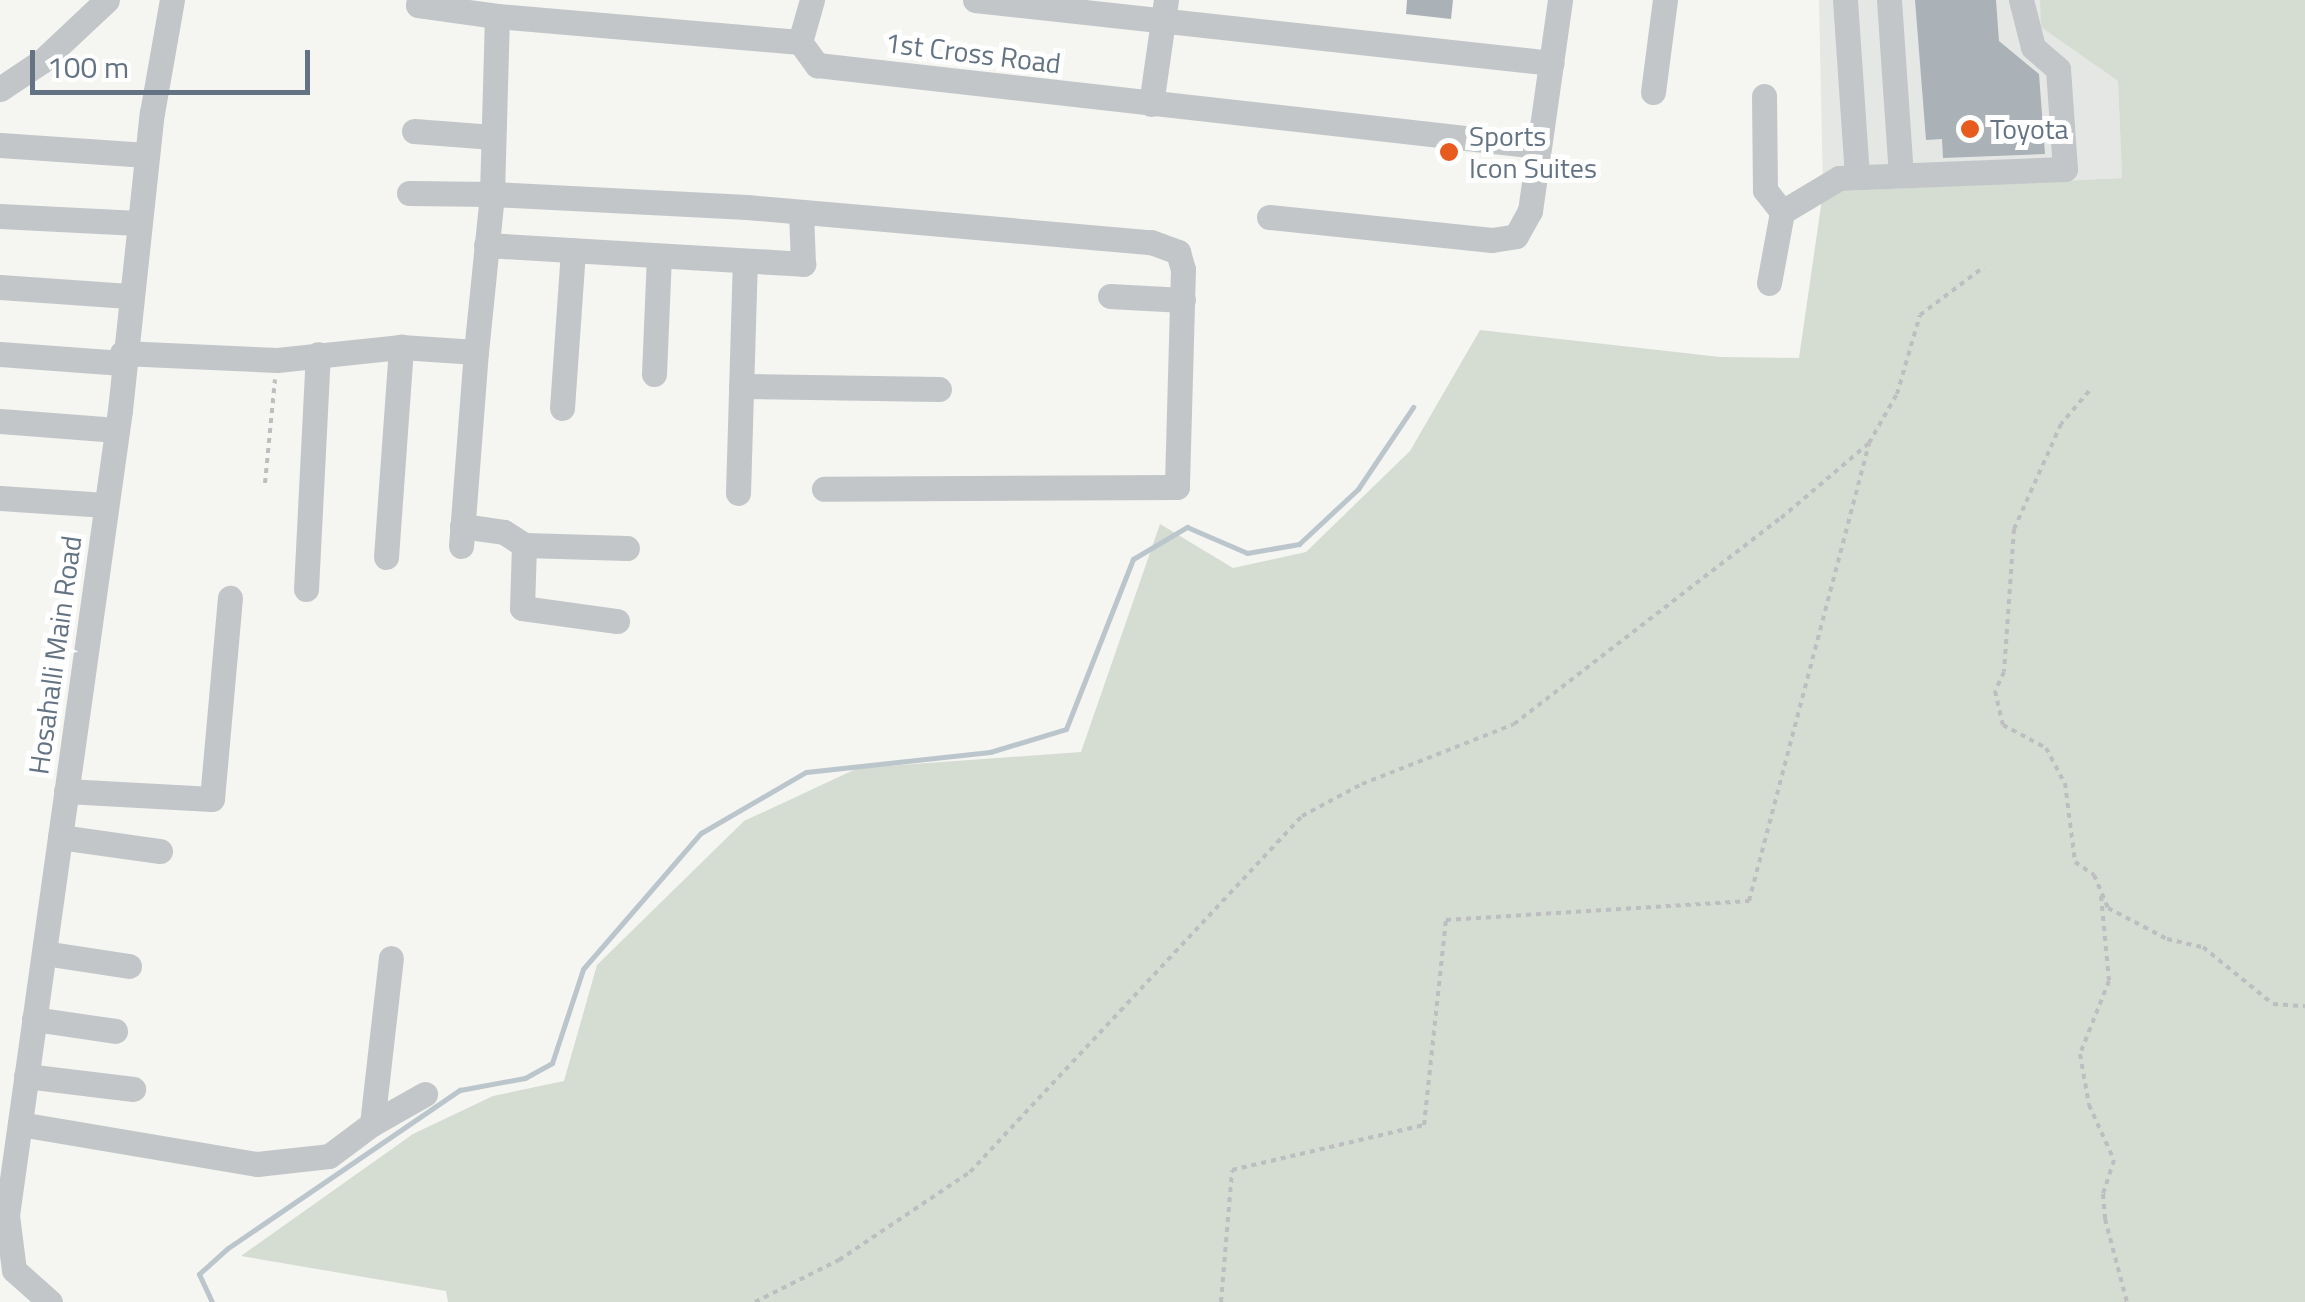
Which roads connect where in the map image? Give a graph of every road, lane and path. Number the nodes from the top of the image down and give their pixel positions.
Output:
1 (107, 0) edge
2 (172, 0) edge
3 (418, 0) edge
4 (812, 0) edge
5 (976, 0) edge
6 (1560, 0) edge
7 (1665, 0) edge
8 (1845, 0) edge
9 (1890, 0) edge
10 (2020, 0) edge
11 (1164, 9) edge
12 (497, 16) junction
13 (800, 42) junction
14 (1552, 64) junction
15 (0, 89) edge
16 (1654, 92) dead end
17 (1764, 96) dead end
18 (1151, 104) junction
19 (414, 131) dead end
20 (493, 136) junction
21 (0, 144) edge
22 (1537, 146) junction
23 (146, 155) junction
24 (1901, 174) junction
25 (1857, 176) junction
26 (409, 193) dead end
27 (492, 194) junction
28 (800, 212) junction
29 (1782, 212) junction
30 (0, 216) edge
31 (1268, 217) dead end
32 (138, 223) junction
33 (486, 245) junction
34 (572, 250) junction
35 (659, 256) junction
36 (745, 261) junction
37 (1984, 266) dead end
38 (1768, 284) dead end
39 (0, 287) edge
40 (129, 296) junction
41 (1110, 296) dead end
42 (1183, 300) junction
43 (401, 347) junction
44 (476, 352) junction
45 (0, 354) edge
46 (318, 354) junction
47 (122, 358) junction
48 (278, 360) junction
49 (654, 374) dead end
50 (741, 386) junction
51 (938, 389) dead end
52 (2089, 392) dead end
53 (562, 408) dead end
54 (0, 421) edge
55 (117, 430) junction
56 (1869, 443) junction
57 (265, 482) dead end
58 (824, 489) dead end
59 (738, 493) dead end
60 (0, 498) edge
61 (106, 505) junction
62 (524, 545) junction
63 (628, 548) dead end
64 (386, 557) dead end
65 (306, 588) dead end
66 (230, 598) dead end
67 (617, 621) dead end
68 (66, 791) junction
69 (60, 837) junction
70 (160, 851) dead end
71 (2101, 892) junction
72 (44, 953) junction
73 (391, 958) dead end
74 (129, 966) dead end
75 (2305, 1006) edge
76 (34, 1019) junction
77 (115, 1031) dead end
78 (26, 1076) junction
79 (133, 1089) dead end
80 (425, 1094) dead end
81 (20, 1124) junction
82 (372, 1124) junction
83 (50, 1302) edge
84 (755, 1302) edge
85 (1221, 1302) edge
86 (2127, 1302) edge

1 - 15 street
2 - 23 street, Hosahalli Main Road
3 - 12 street, 1st Cross Road
4 - 13 street
5 - 11 street
6 - 14 street
7 - 16 street
8 - 25 street
9 - 24 street
10 - 24 street
11 - 14 street
11 - 18 street
12 - 13 street, 1st Cross Road
12 - 20 street
13 - 18 street, 1st Cross Road
14 - 22 street
17 - 29 street
18 - 22 street, 1st Cross Road
19 - 20 street
20 - 27 street
21 - 23 street
22 - 31 street
23 - 32 street, Hosahalli Main Road
24 - 25 street
25 - 29 street
26 - 27 street
27 - 28 street
27 - 33 street
28 - 36 street
28 - 42 street
29 - 38 street
30 - 32 street
32 - 40 street, Hosahalli Main Road
33 - 34 street
33 - 44 street
34 - 35 street
34 - 53 street
35 - 36 street
35 - 49 street
36 - 50 street
37 - 56 path
39 - 40 street
40 - 47 street, Hosahalli Main Road
41 - 42 street
42 - 58 street
43 - 44 street
43 - 46 street
43 - 64 street
44 - 62 street
45 - 47 street
46 - 48 street
46 - 65 street
47 - 48 street
47 - 55 street, Hosahalli Main Road
48 - 57 path
50 - 51 street
50 - 59 street
52 - 71 path
54 - 55 street
55 - 61 street, Hosahalli Main Road
56 - 84 path
56 - 85 path
60 - 61 street
61 - 68 street, Hosahalli Main Road
62 - 63 street
62 - 67 street
66 - 68 street
68 - 69 street, Hosahalli Main Road
69 - 70 street
69 - 72 street, Hosahalli Main Road
71 - 75 path
71 - 86 path
72 - 74 street
72 - 76 street, Hosahalli Main Road
73 - 82 street
76 - 77 street
76 - 78 street, Hosahalli Main Road
78 - 79 street
78 - 81 street, Hosahalli Main Road
80 - 82 street
81 - 82 street
81 - 83 street, Hosahalli Main Road

